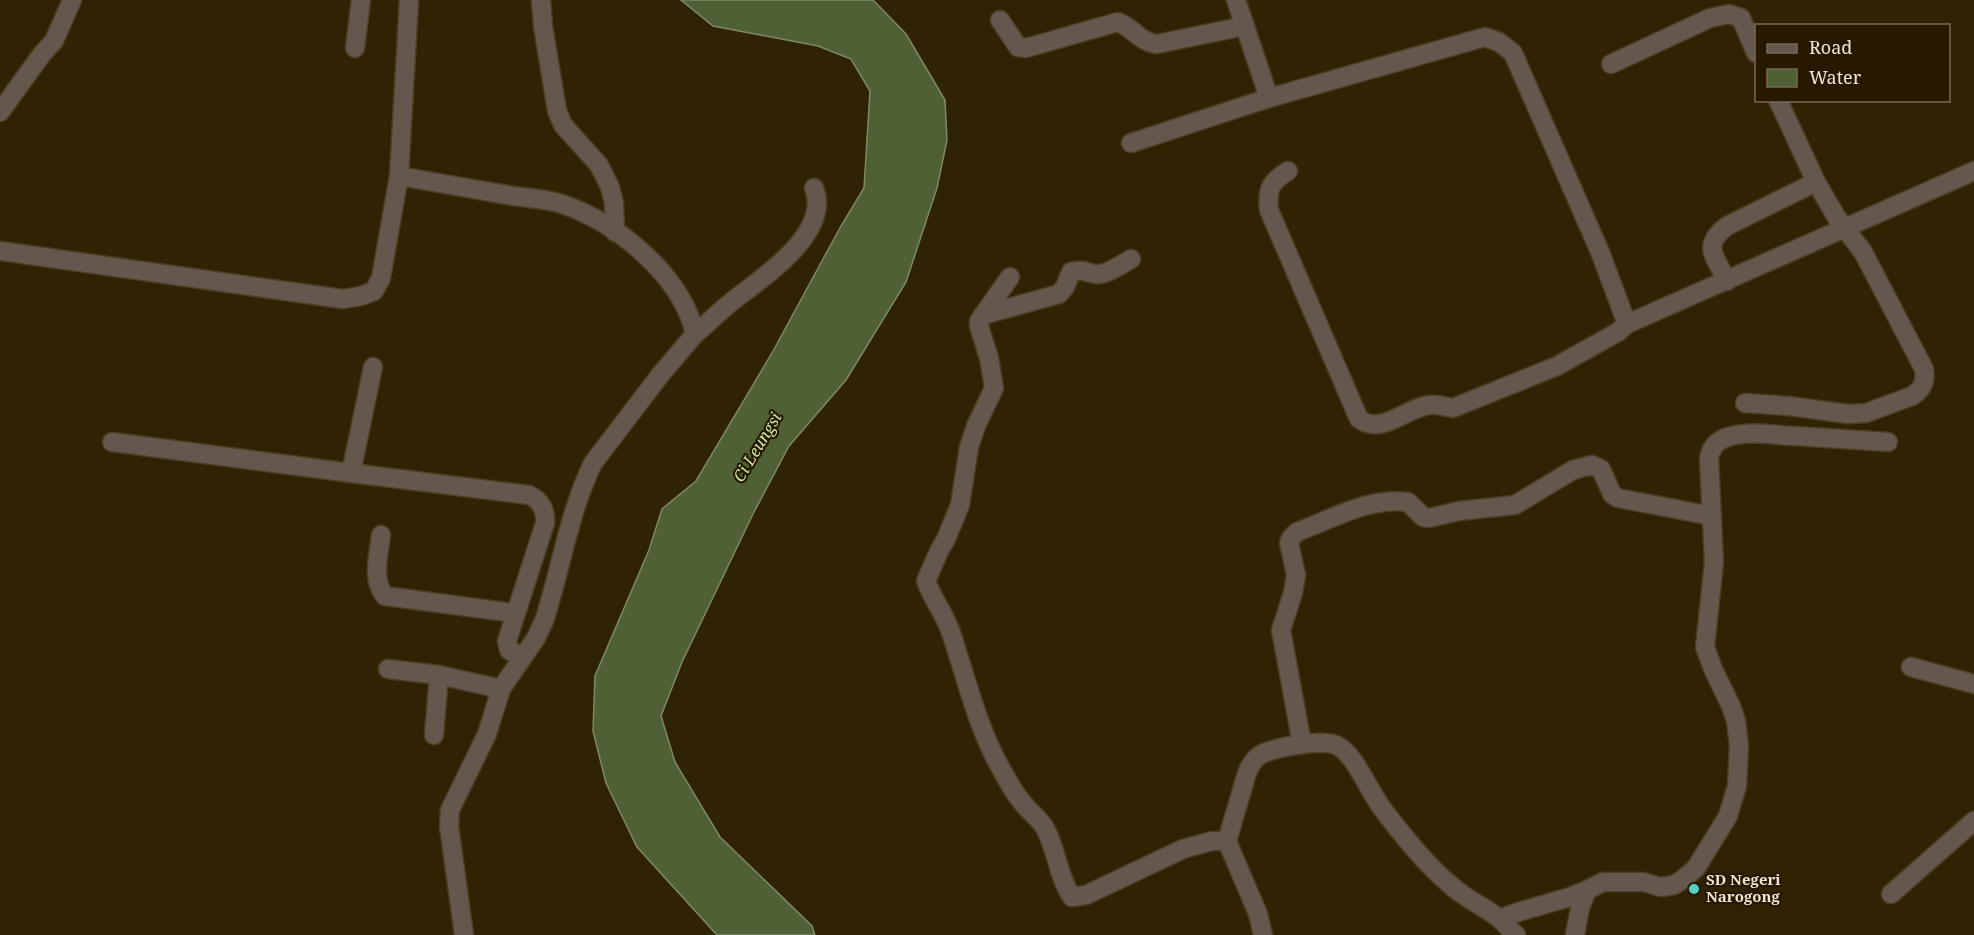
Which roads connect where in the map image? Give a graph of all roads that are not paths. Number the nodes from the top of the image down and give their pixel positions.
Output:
1 (72, 0) edge
2 (361, 0) edge
3 (410, 0) edge
4 (542, 0) edge
5 (1236, 0) edge
6 (1000, 20) dead end
7 (1245, 26) junction
8 (355, 48) dead end
9 (1755, 51) edge
10 (1611, 64) dead end
11 (1269, 98) junction
12 (1779, 102) edge
13 (0, 112) edge
14 (1131, 143) dead end
15 (1288, 171) dead end
16 (1974, 171) edge
17 (399, 176) junction
18 (1816, 182) junction
19 (814, 188) dead end
20 (1844, 228) junction
21 (615, 232) junction
22 (0, 251) edge
23 (1131, 259) dead end
24 (1010, 277) dead end
25 (1727, 281) junction
26 (983, 315) junction
27 (1627, 324) junction
28 (695, 334) junction
29 (373, 367) dead end
30 (1745, 403) dead end
31 (112, 442) dead end
32 (1888, 442) dead end
33 (351, 473) junction
34 (1712, 516) junction
35 (381, 535) dead end
36 (514, 613) junction
37 (522, 657) junction
38 (1911, 667) dead end
39 (388, 669) dead end
40 (439, 675) junction
41 (1974, 684) edge
42 (501, 689) junction
43 (434, 735) dead end
44 (1302, 744) junction
45 (1974, 821) edge
46 (1227, 841) junction
47 (1587, 890) junction
48 (1891, 894) dead end
49 (1500, 919) junction
50 (465, 935) edge
51 (1263, 935) edge
52 (1516, 935) edge
53 (1575, 935) edge

1 - 13 street
2 - 8 street
3 - 17 street
4 - 21 street
5 - 7 street
6 - 7 street
7 - 11 street
9 - 10 street
11 - 14 street
11 - 27 street
12 - 18 street
15 - 27 street
16 - 20 street
17 - 21 street
17 - 22 street
18 - 20 street
18 - 25 street
19 - 28 street
20 - 25 street
20 - 30 street
21 - 28 street
23 - 26 street
24 - 26 street
25 - 27 street
26 - 46 street
28 - 37 street
29 - 33 street
31 - 33 street
32 - 34 street
33 - 36 street
34 - 44 street
34 - 47 street
35 - 36 street
36 - 37 street
37 - 42 street
38 - 41 street
39 - 40 street
40 - 42 street
40 - 43 street
42 - 50 street
44 - 46 street
44 - 49 street
45 - 48 street
46 - 51 street
47 - 49 street
47 - 53 street
49 - 52 street

